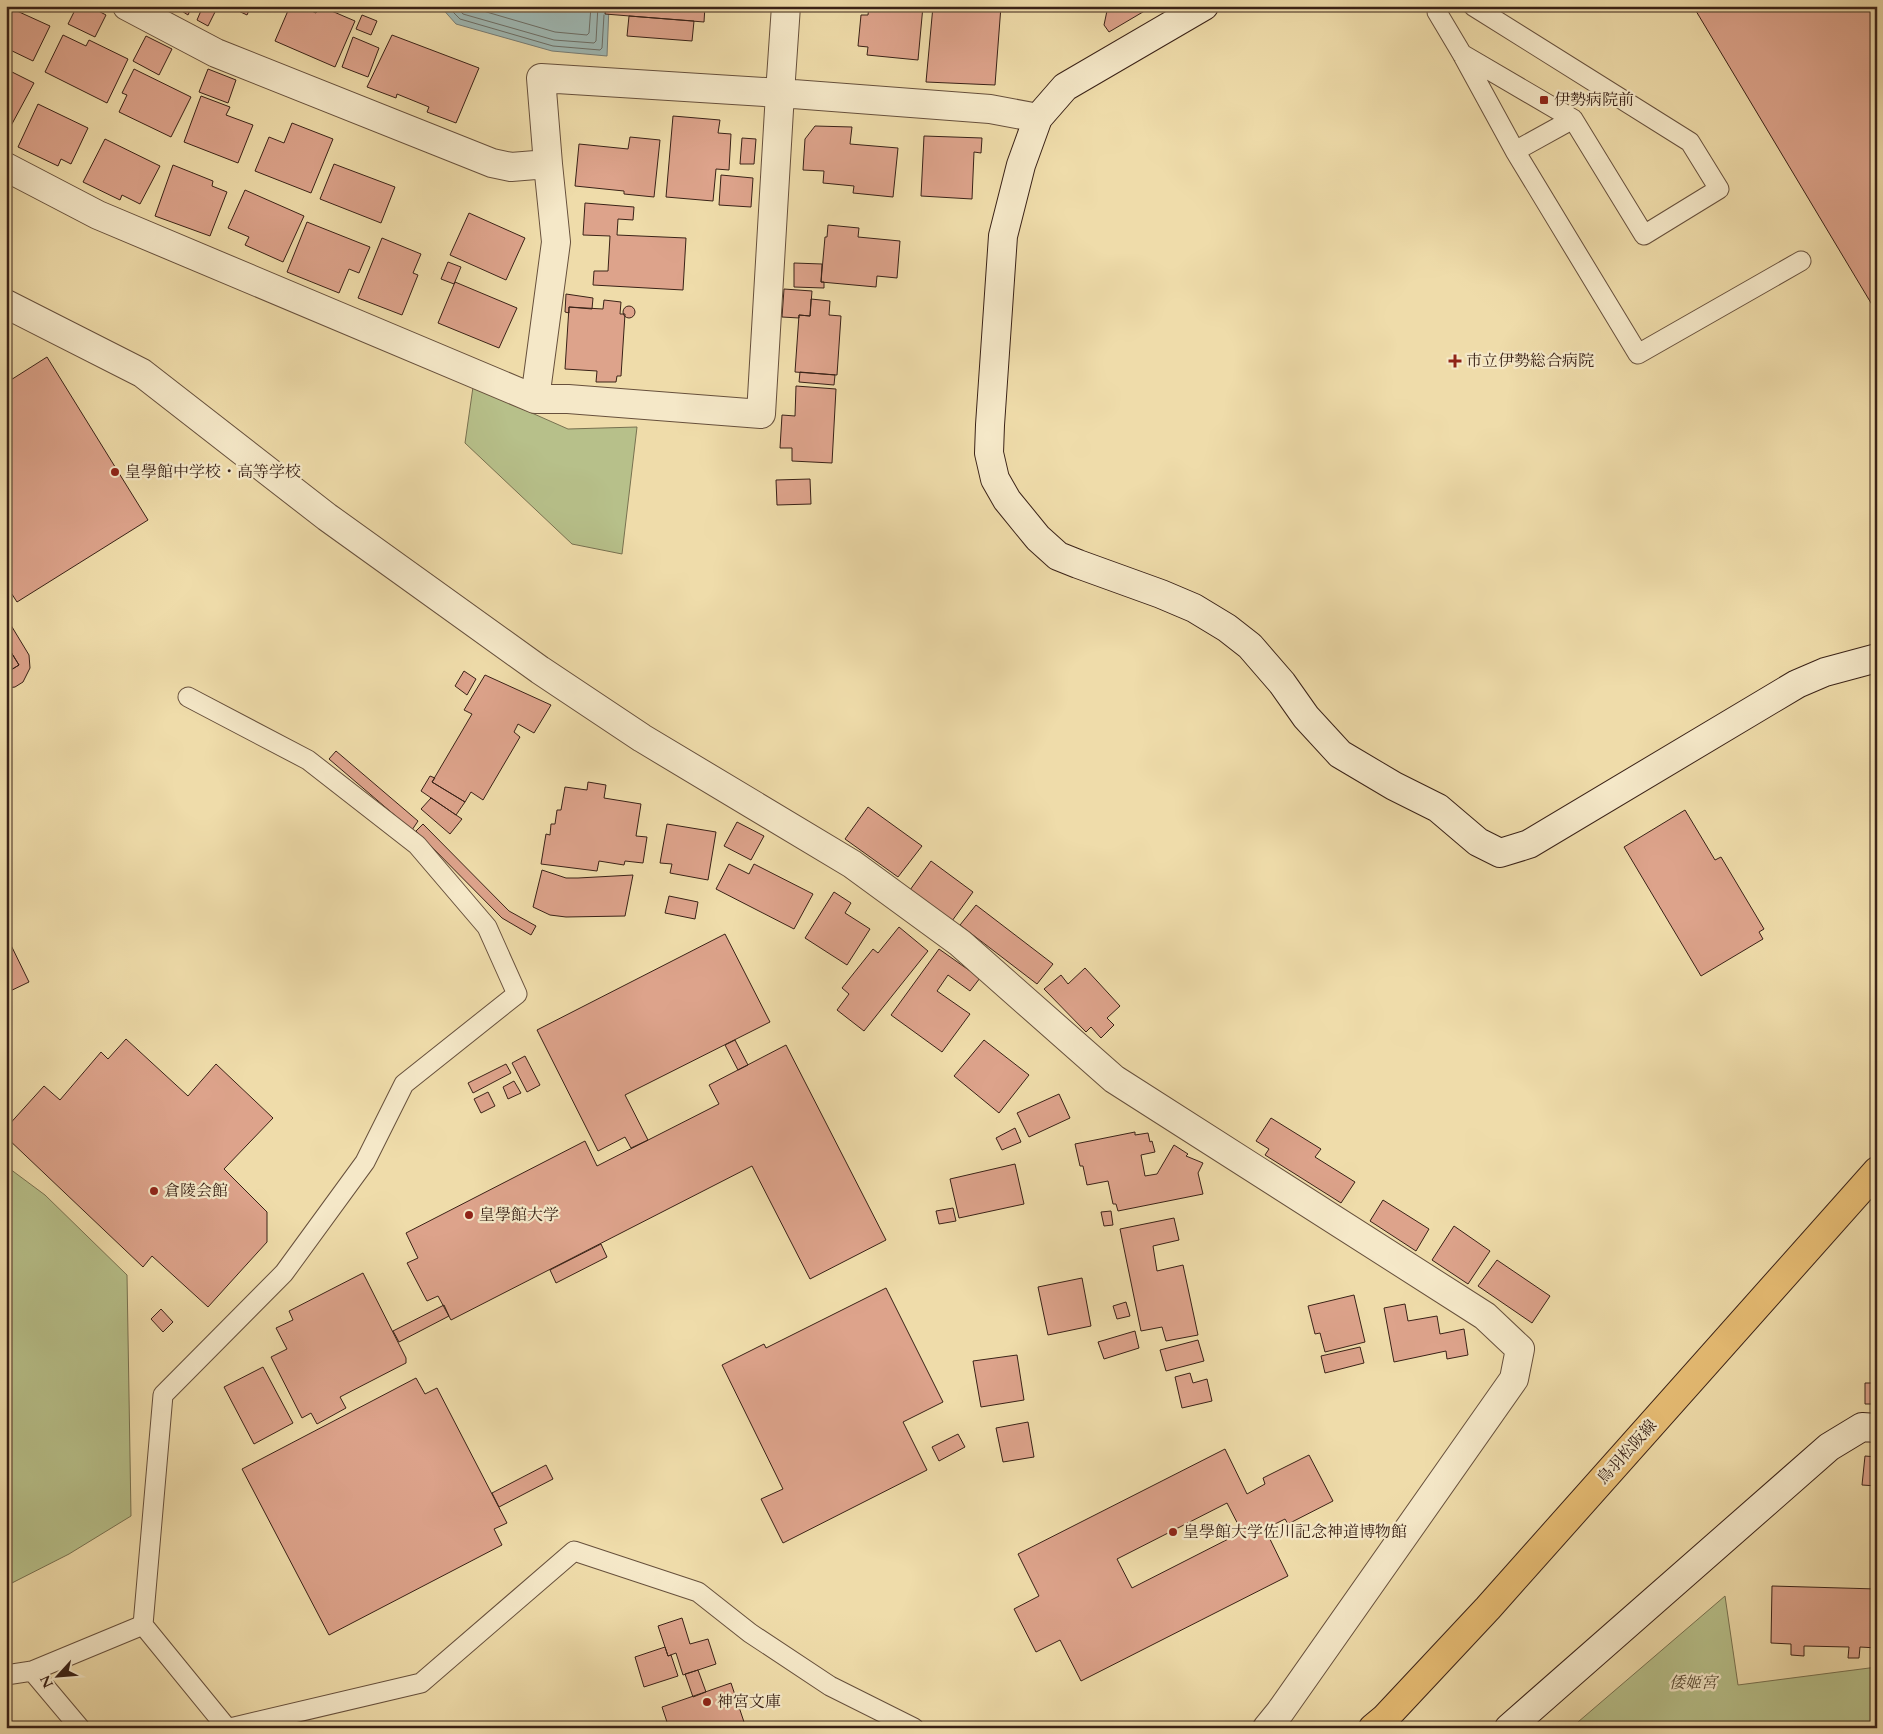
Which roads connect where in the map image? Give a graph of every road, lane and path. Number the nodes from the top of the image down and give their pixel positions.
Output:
1 (127, 6) edge
2 (786, 6) edge
3 (1204, 6) edge
4 (1437, 6) edge
5 (1473, 6) edge
6 (1462, 54) junction
7 (780, 94) junction
8 (1038, 118) junction
9 (1573, 119) junction
10 (1515, 151) junction
11 (548, 164) junction
12 (6, 167) edge
13 (1800, 260) dead end
14 (6, 304) edge
15 (535, 399) junction
16 (1877, 658) edge
17 (188, 697) dead end
18 (1877, 1171) edge
19 (1877, 1428) edge
20 (143, 1625) junction
21 (32, 1671) junction
22 (6, 1675) edge
23 (80, 1728) edge
24 (228, 1728) edge
25 (914, 1728) edge
26 (1267, 1728) edge
27 (1373, 1728) edge
28 (1509, 1728) edge

1 - 11 street
2 - 7 street
3 - 8 street
4 - 6 lane
5 - 9 lane
6 - 9 lane
6 - 10 lane
7 - 8 street
7 - 11 street
7 - 15 street
8 - 16 street
9 - 10 lane
10 - 13 lane
11 - 15 street
12 - 15 street
14 - 26 street
17 - 20 lane
18 - 27 main road, 鳥羽松阪線
19 - 28 street
20 - 21 lane
20 - 24 lane
21 - 22 lane
21 - 23 lane
24 - 25 lane

